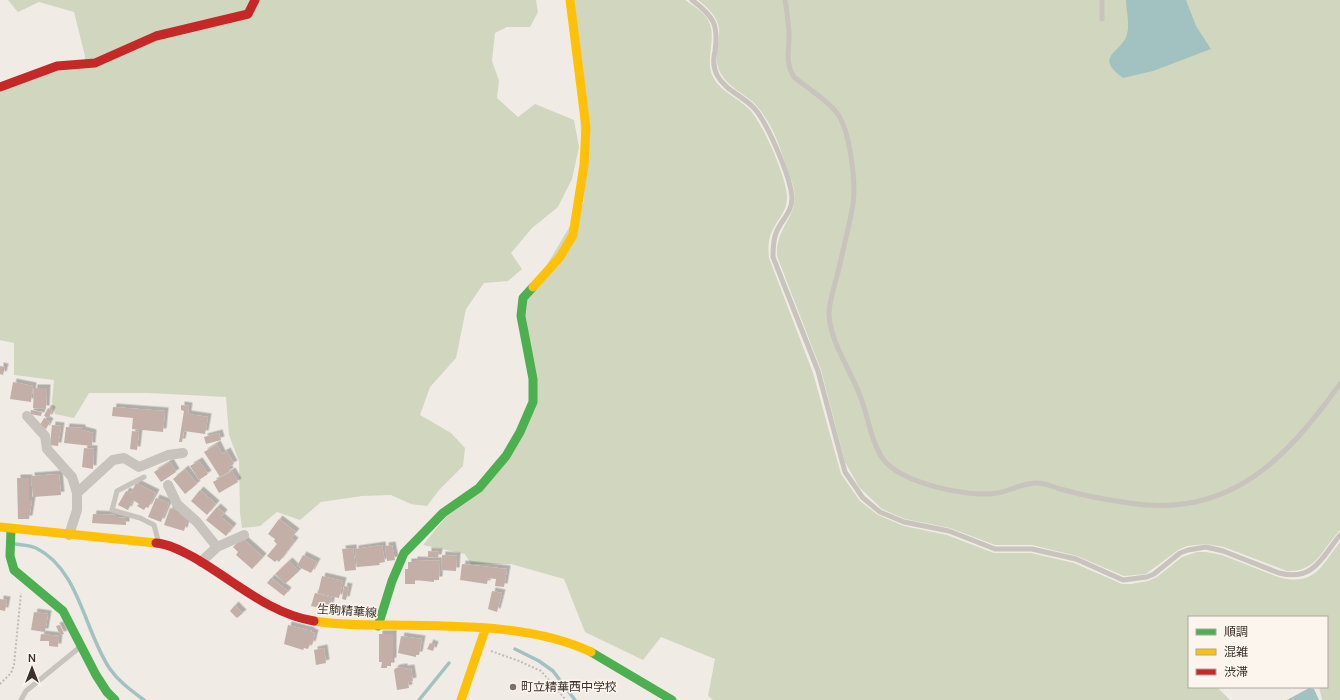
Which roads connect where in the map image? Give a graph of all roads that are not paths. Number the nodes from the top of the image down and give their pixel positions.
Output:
1 (255, 0) edge
2 (570, 0) edge
3 (692, 0) edge
4 (785, 0) edge
5 (1102, 0) edge
6 (1102, 19) dead end
7 (0, 87) edge
8 (1340, 384) edge
9 (27, 416) dead end
10 (183, 453) dead end
11 (144, 477) dead end
12 (168, 485) dead end
13 (77, 493) junction
14 (0, 528) edge
15 (11, 529) junction
16 (69, 535) junction
17 (244, 535) dead end
18 (1340, 535) edge
19 (159, 543) junction
20 (217, 547) junction
21 (201, 562) junction
22 (378, 626) junction
23 (485, 630) junction
24 (81, 647) junction
25 (21, 700) edge
26 (115, 700) edge
27 (462, 700) edge
28 (672, 700) edge

1 - 7 street
2 - 22 street
3 - 18 lane
4 - 8 lane
5 - 6 lane
9 - 13 street
10 - 13 street
11 - 19 lane
12 - 20 street
13 - 16 street
14 - 15 street, 生駒精華線
15 - 16 street, 生駒精華線
15 - 24 street
16 - 19 street, 生駒精華線
17 - 20 street
19 - 21 street, 生駒精華線
20 - 21 street
21 - 22 street, 生駒精華線
22 - 23 street, 生駒精華線
23 - 27 street
23 - 28 street, 生駒精華線
24 - 25 lane
24 - 26 street

